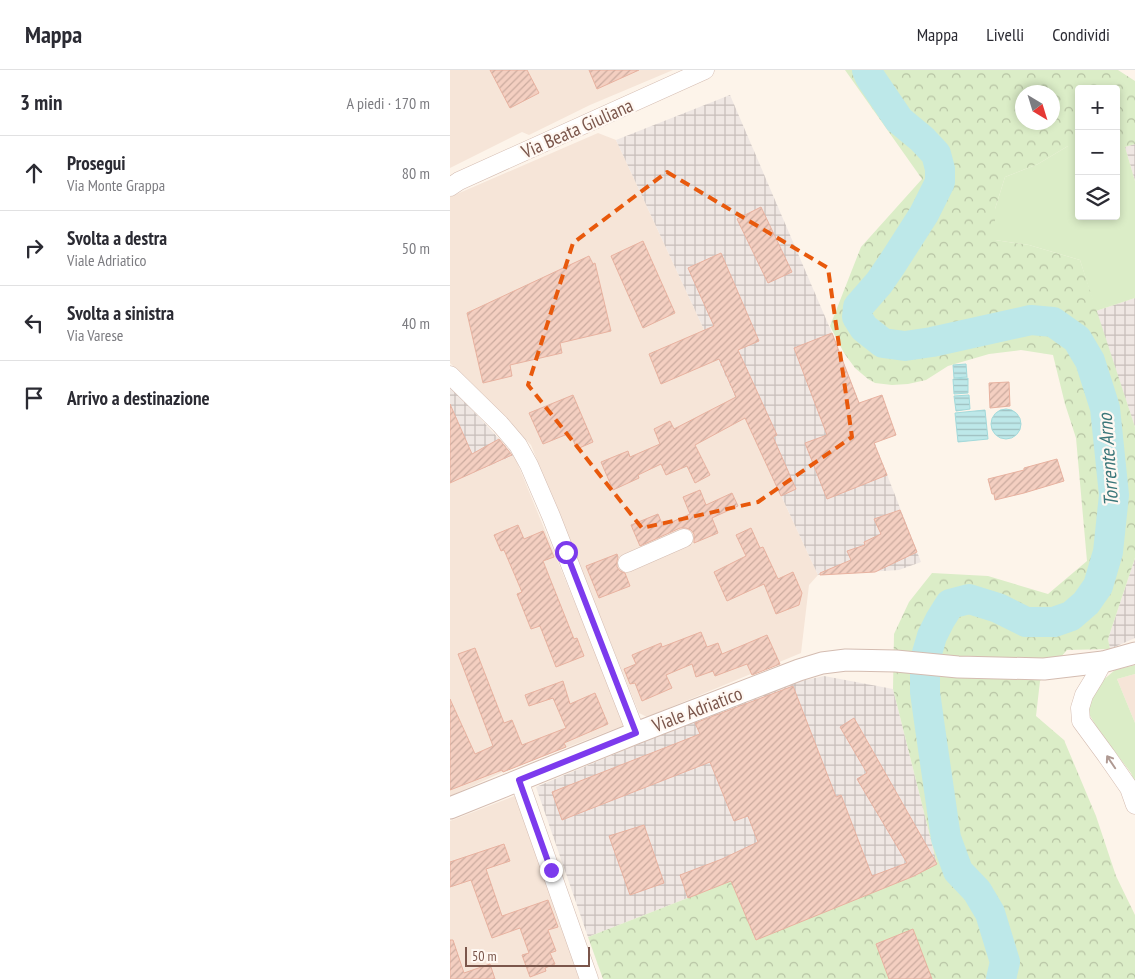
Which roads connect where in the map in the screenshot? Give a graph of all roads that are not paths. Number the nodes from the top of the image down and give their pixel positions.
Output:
1 (705, 70) edge
2 (450, 187) edge
3 (450, 375) edge
4 (684, 538) dead end
5 (627, 563) dead end
6 (1135, 653) edge
7 (1103, 662) junction
8 (636, 733) junction
9 (519, 780) junction
10 (1135, 805) edge
11 (450, 808) edge
12 (589, 979) edge

1 - 2 street, Via Beata Giuliana
3 - 8 street
4 - 5 street
6 - 7 street, Viale Adriatico
7 - 8 street, Viale Adriatico
10 -> 7 street
8 - 9 street, Viale Adriatico
9 - 11 street, Viale Adriatico
9 - 12 street

